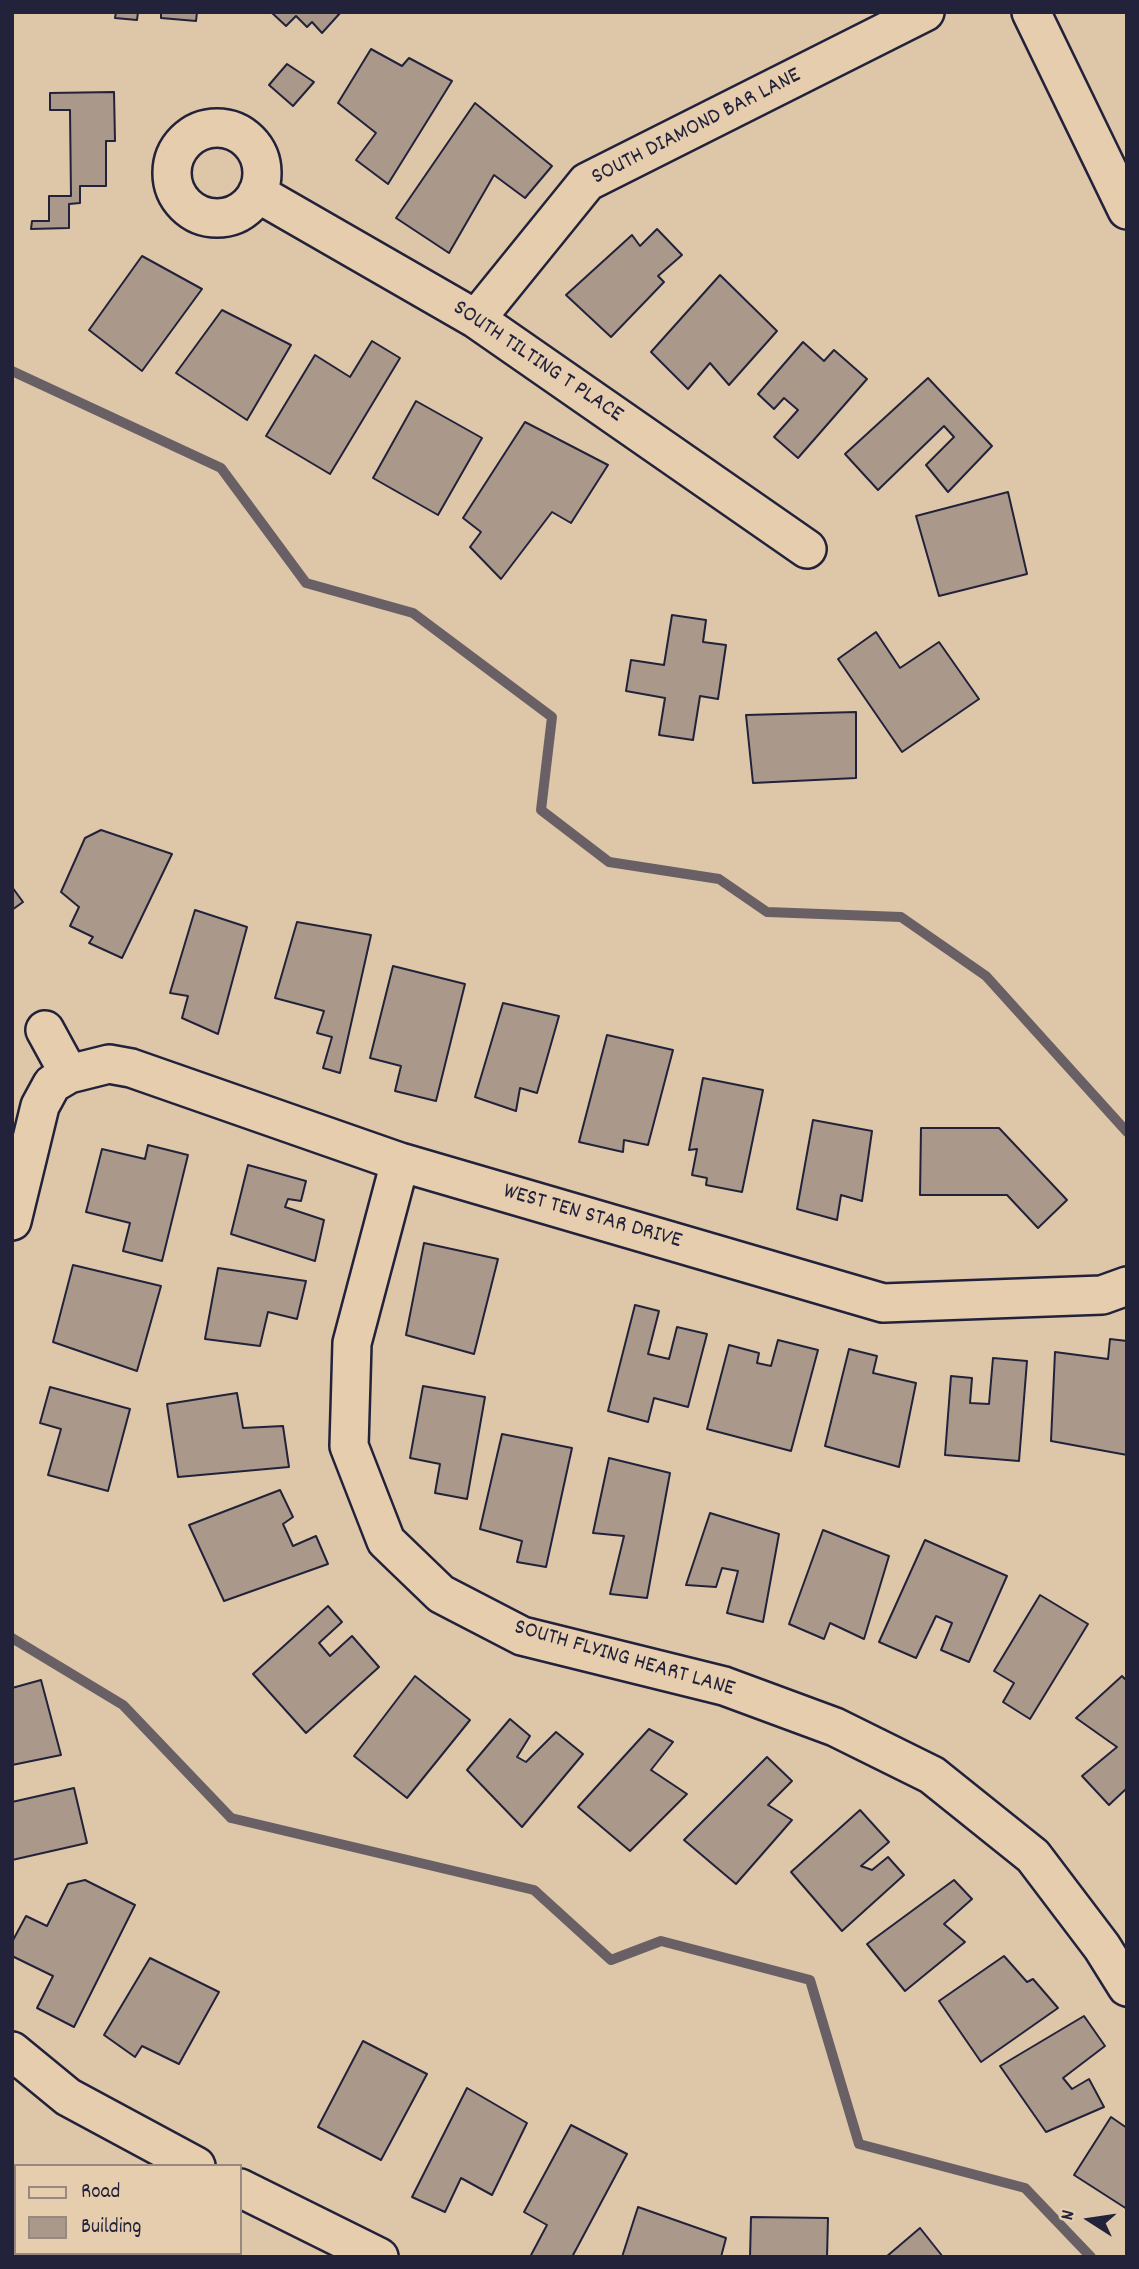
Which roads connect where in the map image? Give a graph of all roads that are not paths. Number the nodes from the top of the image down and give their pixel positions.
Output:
1 (925, 12) edge
2 (1031, 12) edge
3 (257, 193) dead end
4 (1127, 210) edge
5 (476, 319) junction
6 (807, 549) dead end
7 (45, 1030) dead end
8 (69, 1074) junction
9 (400, 1162) junction
10 (12, 1220) edge
11 (1127, 1286) edge
12 (1127, 1987) edge
13 (12, 2051) edge
14 (192, 2164) edge
15 (242, 2189) edge
16 (379, 2257) edge

1 - 5 street, SOUTH DIAMOND BAR LANE
2 - 4 street
3 - 5 street, SOUTH TILTING T PLACE
5 - 6 street, SOUTH TILTING T PLACE
7 - 8 street
8 - 9 street, WEST TEN STAR DRIVE
8 - 10 street, WEST TEN STAR DRIVE
9 - 11 street, WEST TEN STAR DRIVE
9 - 12 street, SOUTH FLYING HEART LANE
13 - 14 street
15 - 16 street

